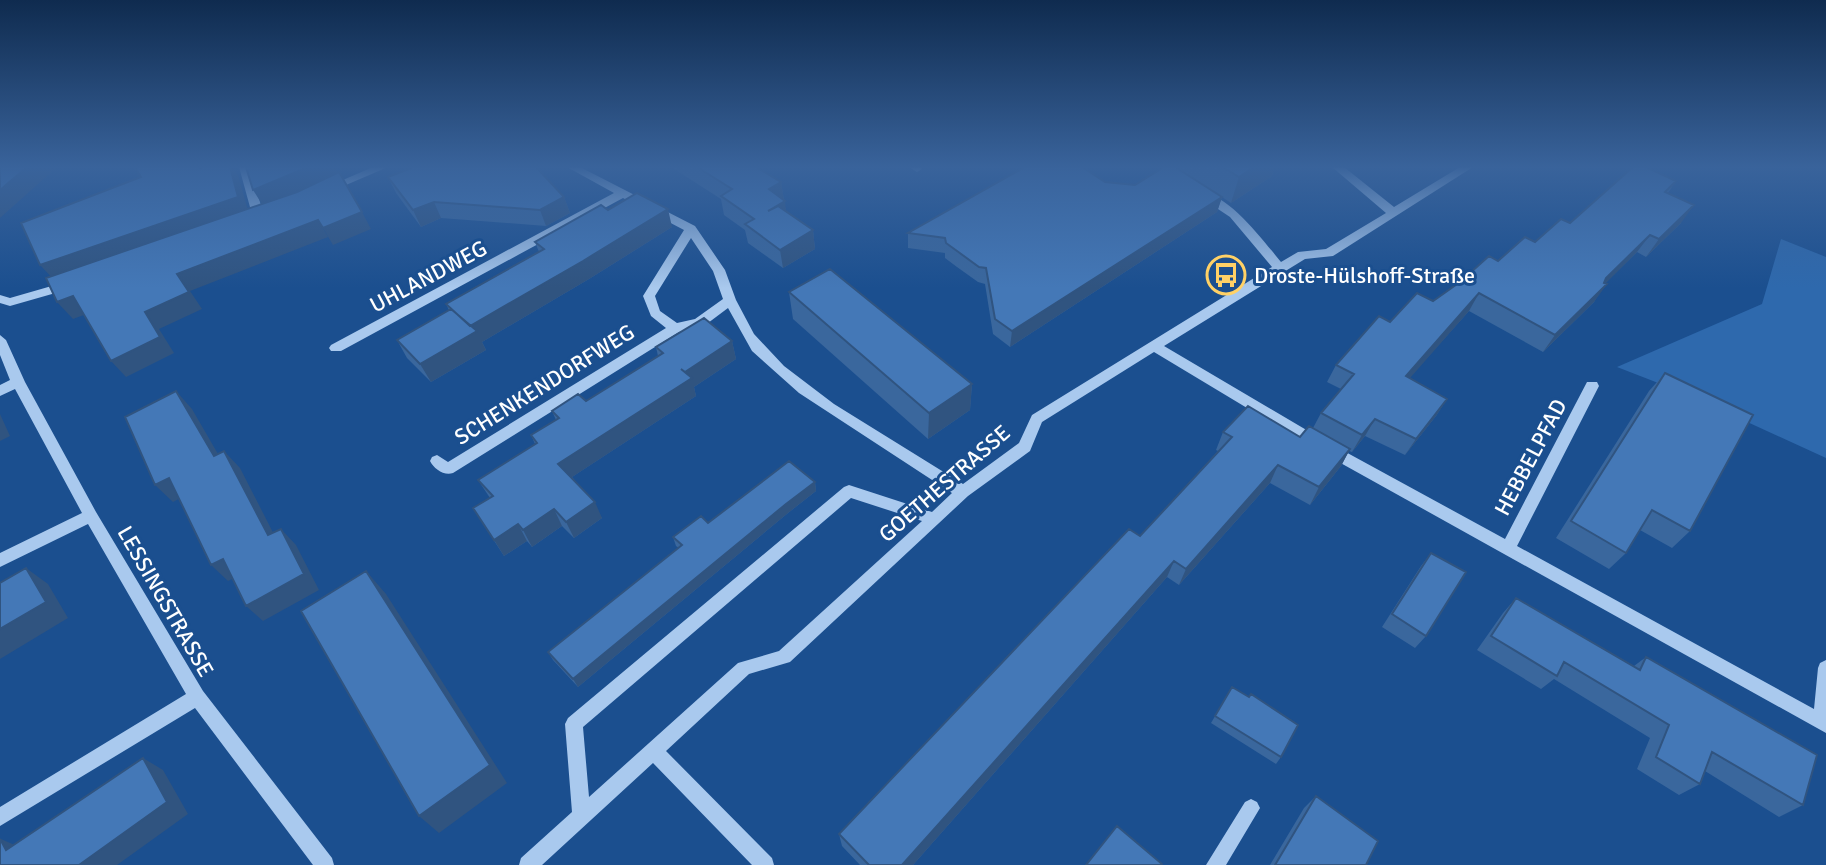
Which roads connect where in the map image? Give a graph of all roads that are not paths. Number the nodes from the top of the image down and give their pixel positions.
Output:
1 (256, 207) edge
2 (596, 207) edge
3 (650, 207) edge
4 (1223, 207) edge
5 (1387, 207) edge
6 (1403, 207) edge
7 (273, 213) edge
8 (1394, 213) junction
9 (259, 218) junction
10 (245, 223) edge
11 (691, 229) junction
12 (1279, 268) junction
13 (79, 281) edge
14 (0, 299) edge
15 (730, 300) junction
16 (675, 328) junction
17 (0, 340) edge
18 (1153, 346) junction
19 (336, 348) dead end
20 (18, 382) junction
21 (1592, 386) dead end
22 (0, 391) edge
23 (437, 461) dead end
24 (963, 492) junction
25 (91, 516) junction
26 (935, 519) junction
27 (1508, 548) junction
28 (0, 560) edge
29 (1826, 668) edge
30 (197, 697) junction
31 (1823, 724) edge
32 (654, 752) junction
33 (1251, 808) dead end
34 (0, 817) edge
35 (582, 817) junction
36 (325, 865) edge
37 (528, 865) edge
38 (765, 865) edge
39 (1215, 865) edge

1 - 9 street
2 - 19 street, UHLANDWEG
3 - 11 street
4 - 12 street
5 - 8 street
6 - 8 street, GOETHESTRASSE
7 - 9 street
8 - 12 street, GOETHESTRASSE
9 - 10 street
11 - 15 street
11 - 16 street
12 - 18 street, GOETHESTRASSE
13 - 14 street
15 - 16 street
15 - 24 street
16 - 23 street, SCHENKENDORFWEG
17 - 20 street, LESSINGSTRASSE
18 - 24 street, GOETHESTRASSE
18 - 27 street
20 - 22 street
20 - 25 street, LESSINGSTRASSE
21 - 27 street, HEBBELPFAD
24 - 26 street, GOETHESTRASSE
25 - 28 street
25 - 30 street, LESSINGSTRASSE
26 - 32 street, GOETHESTRASSE
26 - 35 street
27 - 31 street
29 - 31 street
30 - 34 street
30 - 36 street, LESSINGSTRASSE
32 - 35 street, GOETHESTRASSE
32 - 38 street
33 - 39 street
35 - 37 street, GOETHESTRASSE

